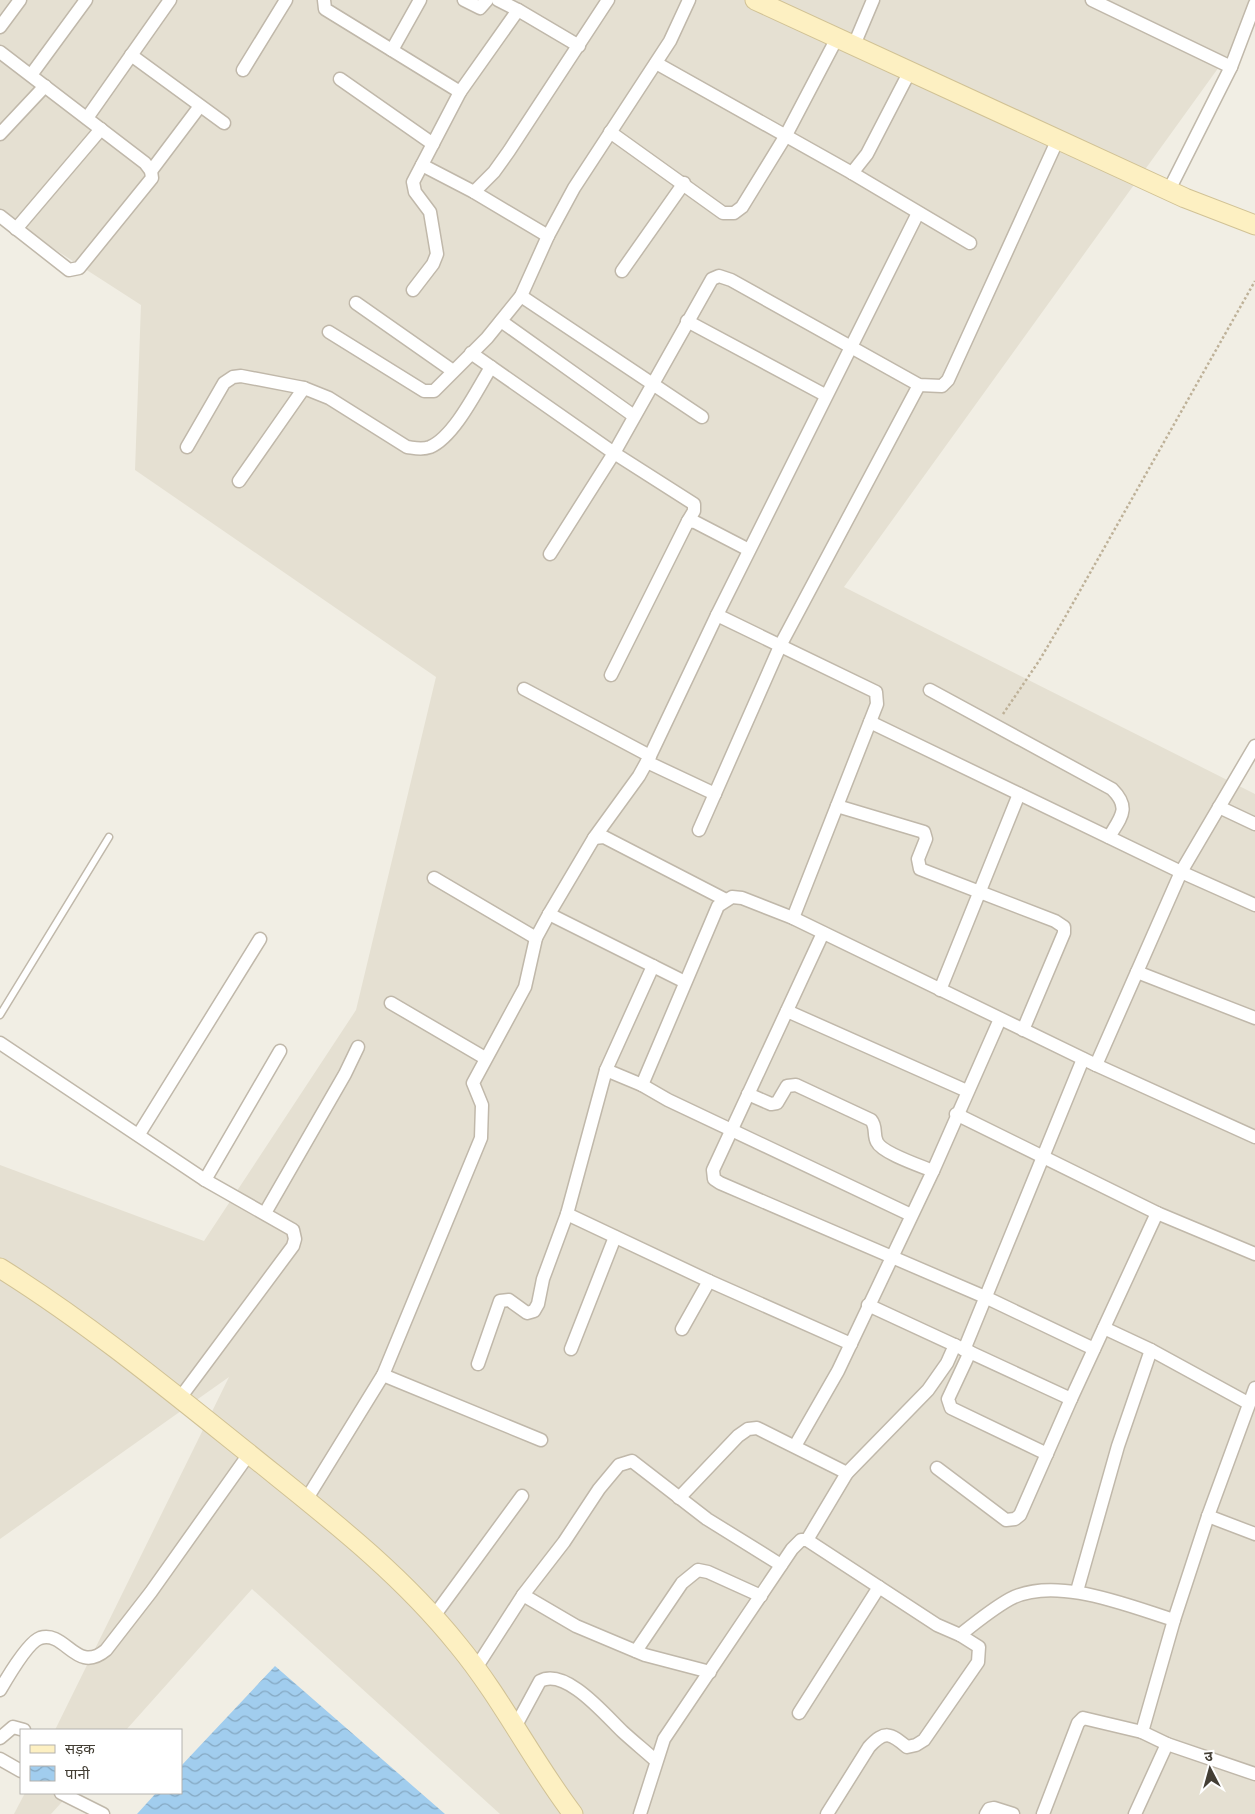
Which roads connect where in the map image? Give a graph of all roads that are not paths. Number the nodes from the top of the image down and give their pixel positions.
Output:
1 (20, 0) edge
2 (86, 0) edge
3 (170, 0) edge
4 (286, 0) edge
5 (324, 0) edge
6 (420, 0) edge
7 (464, 0) edge
8 (487, 0) edge
9 (498, 0) edge
10 (608, 0) edge
11 (690, 0) edge
12 (755, 0) edge
13 (873, 0) edge
14 (1092, 0) edge
15 (1255, 4) edge
16 (779, 5) edge
17 (518, 10) junction
18 (0, 27) edge
19 (845, 41) junction
20 (579, 46) junction
21 (392, 50) junction
22 (0, 52) edge
23 (131, 55) junction
24 (656, 63) junction
25 (1231, 67) junction
26 (244, 70) dead end
27 (910, 71) junction
28 (31, 76) junction
29 (340, 79) dead end
30 (45, 86) junction
31 (460, 92) junction
32 (200, 106) junction
33 (87, 118) junction
34 (224, 123) dead end
35 (101, 129) junction
36 (610, 132) junction
37 (0, 134) edge
38 (785, 137) junction
39 (1058, 139) junction
40 (433, 144) junction
41 (422, 165) junction
42 (151, 171) junction
43 (852, 174) junction
44 (684, 183) junction
45 (1169, 190) junction
46 (474, 192) junction
47 (918, 213) junction
48 (0, 216) edge
49 (1255, 225) edge
50 (16, 229) junction
51 (548, 236) junction
52 (970, 243) dead end
53 (622, 270) dead end
54 (413, 290) dead end
55 (520, 296) junction
56 (356, 302) dead end
57 (500, 321) junction
58 (687, 321) junction
59 (329, 332) dead end
60 (850, 346) junction
61 (471, 353) junction
62 (491, 367) junction
63 (453, 371) junction
64 (652, 384) junction
65 (919, 385) junction
66 (304, 388) junction
67 (825, 396) junction
68 (634, 416) junction
69 (702, 417) dead end
70 (187, 447) dead end
71 (614, 453) junction
72 (239, 481) dead end
73 (688, 521) junction
74 (749, 550) junction
75 (550, 554) dead end
76 (717, 615) junction
77 (781, 644) junction
78 (611, 675) dead end
79 (524, 689) dead end
80 (930, 690) dead end
81 (870, 722) junction
82 (1255, 746) edge
83 (648, 759) junction
84 (715, 794) junction
85 (1019, 794) junction
86 (837, 806) junction
87 (1219, 808) junction
88 (1255, 824) edge
89 (699, 830) dead end
90 (109, 836) dead end
91 (1109, 837) junction
92 (594, 838) junction
93 (1181, 872) junction
94 (434, 878) dead end
95 (980, 893) junction
96 (726, 900) junction
97 (1255, 905) edge
98 (549, 914) junction
99 (793, 918) junction
100 (823, 933) junction
101 (536, 938) junction
102 (260, 939) dead end
103 (653, 966) junction
104 (1137, 972) junction
105 (685, 982) junction
106 (940, 990) junction
107 (391, 1002) dead end
108 (787, 1011) junction
109 (0, 1015) edge
110 (1255, 1018) edge
111 (1000, 1019) junction
112 (1023, 1030) junction
113 (0, 1043) edge
114 (358, 1047) dead end
115 (280, 1051) dead end
116 (485, 1058) junction
117 (1083, 1059) junction
118 (1096, 1065) junction
119 (606, 1070) junction
120 (642, 1084) junction
121 (967, 1091) junction
122 (748, 1094) junction
123 (956, 1114) junction
124 (732, 1129) junction
125 (140, 1134) junction
126 (1255, 1137) edge
127 (1042, 1158) junction
128 (933, 1171) junction
129 (205, 1180) junction
130 (265, 1213) junction
131 (1157, 1213) junction
132 (567, 1214) junction
133 (911, 1215) junction
134 (615, 1237) junction
135 (1255, 1254) edge
136 (891, 1256) junction
137 (0, 1268) edge
138 (709, 1281) junction
139 (985, 1297) junction
140 (868, 1305) junction
141 (1104, 1328) junction
142 (682, 1330) dead end
143 (851, 1344) junction
144 (571, 1349) dead end
145 (963, 1349) junction
146 (1094, 1349) junction
147 (1152, 1350) junction
148 (478, 1364) dead end
149 (383, 1375) junction
150 (1255, 1388) edge
151 (180, 1398) junction
152 (1071, 1399) junction
153 (1248, 1403) junction
154 (541, 1440) dead end
155 (795, 1446) junction
156 (249, 1454) junction
157 (1047, 1454) junction
158 (937, 1468) dead end
159 (847, 1473) junction
160 (522, 1496) dead end
161 (679, 1498) junction
162 (306, 1500) junction
163 (1208, 1516) junction
164 (1255, 1534) edge
165 (807, 1540) junction
166 (781, 1565) junction
167 (879, 1587) junction
168 (1077, 1591) junction
169 (523, 1595) junction
170 (761, 1596) junction
171 (434, 1616) junction
172 (1174, 1620) junction
173 (960, 1635) junction
174 (636, 1652) junction
175 (476, 1668) junction
176 (710, 1672) junction
177 (0, 1690) edge
178 (799, 1712) dead end
179 (20, 1729) edge
180 (514, 1729) junction
181 (1142, 1732) junction
182 (0, 1738) edge
183 (1167, 1744) junction
184 (0, 1759) edge
185 (655, 1760) junction
186 (20, 1770) edge
187 (1255, 1774) edge
188 (63, 1794) edge
189 (103, 1814) edge
190 (573, 1814) edge
191 (640, 1814) edge
192 (827, 1814) edge
193 (986, 1814) edge
194 (1013, 1814) edge
195 (1043, 1814) edge
196 (1135, 1814) edge

1 - 18 street
2 - 28 street
3 - 23 street
4 - 26 street
5 - 21 street
6 - 21 street
7 - 8 street
9 - 17 street
10 - 20 street
11 - 24 street
12 - 16 main road
13 - 19 street
14 - 25 street
15 - 25 street
16 - 19 main road
17 - 20 street
17 - 31 street
19 - 27 main road
19 - 38 street
20 - 46 street
21 - 31 street
22 - 28 street
23 - 32 street
23 - 33 street
24 - 36 street
24 - 38 street
25 - 45 street
27 - 39 main road
27 - 43 street
28 - 30 street
29 - 40 street
30 - 33 street
30 - 37 street
31 - 40 street
32 - 34 street
32 - 42 street
33 - 35 street
35 - 42 street
35 - 50 street
36 - 44 street
36 - 51 street
38 - 43 street
38 - 44 street
39 - 45 main road
39 - 65 street
40 - 41 street
41 - 46 street
41 - 54 street
42 - 50 street
43 - 47 street
44 - 53 street
45 - 49 main road
46 - 51 street
47 - 52 street
47 - 60 street
48 - 50 street
51 - 55 street
55 - 57 street
55 - 64 street
56 - 63 street
57 - 61 street
57 - 68 street
58 - 60 street
58 - 64 street
58 - 67 street
59 - 63 street
60 - 65 street
60 - 67 street
61 - 62 street
61 - 63 street
62 - 66 street
62 - 71 street
64 - 68 street
64 - 69 street
65 - 77 street
66 - 70 street
66 - 72 street
67 - 74 street
68 - 71 street
71 - 73 street
71 - 75 street
73 - 74 street
73 - 78 street
74 - 76 street
76 - 77 street
76 - 83 street
77 - 81 street
77 - 84 street
79 - 83 street
80 - 91 street
81 - 85 street
81 - 86 street
82 - 87 street
83 - 84 street
83 - 92 street
84 - 89 street
85 - 91 street
85 - 95 street
86 - 95 street
86 - 99 street
87 - 88 street
87 - 93 street
90 - 109 lane
91 - 93 street
92 - 96 street
92 - 98 street
93 - 97 street
93 - 104 street
94 - 101 street
95 - 106 street
95 - 112 street
96 - 99 street
96 - 105 street
98 - 101 street
98 - 103 street
99 - 100 street
100 - 106 street
100 - 108 street
101 - 116 street
102 - 125 street
103 - 105 street
103 - 119 street
104 - 110 street
104 - 118 street
105 - 120 street
106 - 111 street
107 - 116 street
108 - 121 street
108 - 122 street
111 - 112 street
111 - 121 street
112 - 117 street
113 - 125 street
114 - 130 street
115 - 129 street
116 - 149 street
117 - 118 street
117 - 127 street
118 - 126 street
119 - 120 street
119 - 132 street
120 - 124 street
121 - 123 street
122 - 124 street
122 - 128 street
123 - 127 street
123 - 128 street
124 - 133 street
124 - 136 street
125 - 129 street
127 - 131 street
127 - 139 street
128 - 133 street
129 - 130 street
130 - 151 street
131 - 135 street
131 - 141 street
132 - 134 street
132 - 148 street
133 - 136 street
134 - 138 street
134 - 144 street
136 - 139 street
136 - 140 street
137 - 151 main road
138 - 142 street
138 - 143 street
139 - 145 street
139 - 146 street
140 - 143 street
140 - 145 street
141 - 146 street
141 - 147 street
143 - 155 street
145 - 152 street
145 - 157 street
145 - 159 street
146 - 152 street
147 - 153 street
147 - 168 street
149 - 154 street
149 - 162 street
150 - 153 street
151 - 156 main road
152 - 157 street
153 - 163 street
155 - 159 street
155 - 161 street
156 - 162 main road
156 - 177 street
157 - 158 street
159 - 165 street
160 - 171 street
161 - 166 street
161 - 169 street
162 - 171 main road
163 - 164 street
163 - 172 street
165 - 166 street
165 - 167 street
166 - 170 street
167 - 173 street
167 - 178 street
168 - 172 street
168 - 173 street
169 - 174 street
169 - 175 street
170 - 174 street
170 - 176 street
171 - 175 main road
172 - 181 street
173 - 192 street
174 - 176 street
175 - 180 main road
176 - 185 street
179 - 182 street
180 - 185 street
180 - 190 main road
181 - 183 street
181 - 195 street
183 - 187 street
183 - 196 street
184 - 186 street
185 - 191 street
188 - 189 street
193 - 194 street

